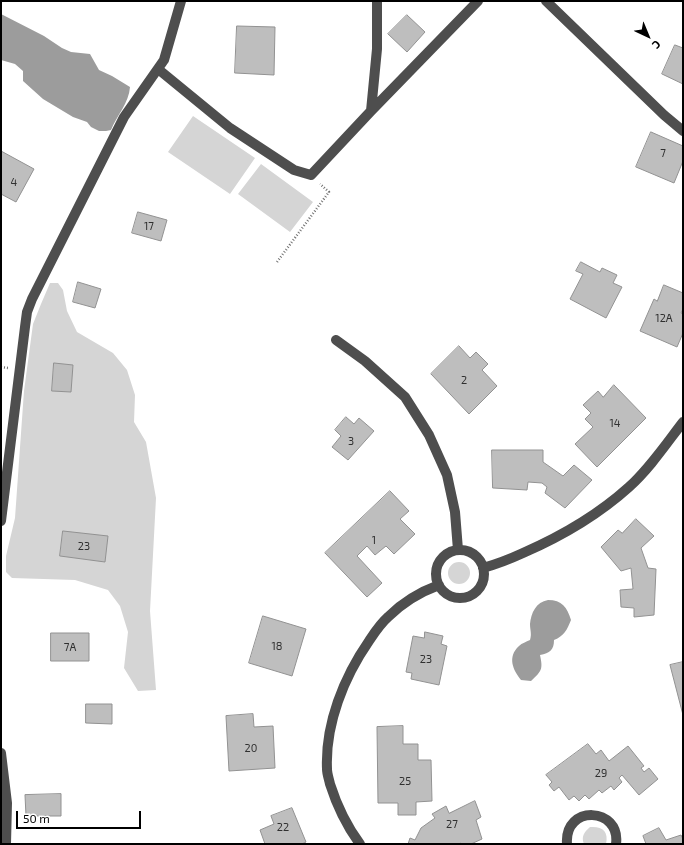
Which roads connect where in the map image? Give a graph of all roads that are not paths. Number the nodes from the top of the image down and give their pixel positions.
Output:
1 (181, 1) edge
2 (377, 1) edge
3 (478, 1) edge
4 (546, 1) edge
5 (158, 69) junction
6 (371, 111) junction
7 (683, 131) edge
8 (336, 340) dead end
9 (683, 422) edge
10 (1, 521) edge
11 (458, 550) junction
12 (483, 568) junction
13 (439, 585) junction
14 (1, 753) edge
15 (6, 844) edge
16 (360, 844) edge
17 (567, 844) edge
18 (616, 844) edge

1 - 5 street
2 - 6 street
3 - 6 street
4 - 7 street
5 - 6 street
5 - 10 street
8 - 11 street
9 - 12 street
11 - 12 street
11 - 13 street
12 - 13 street
13 - 16 street
14 - 15 street
17 - 18 street

